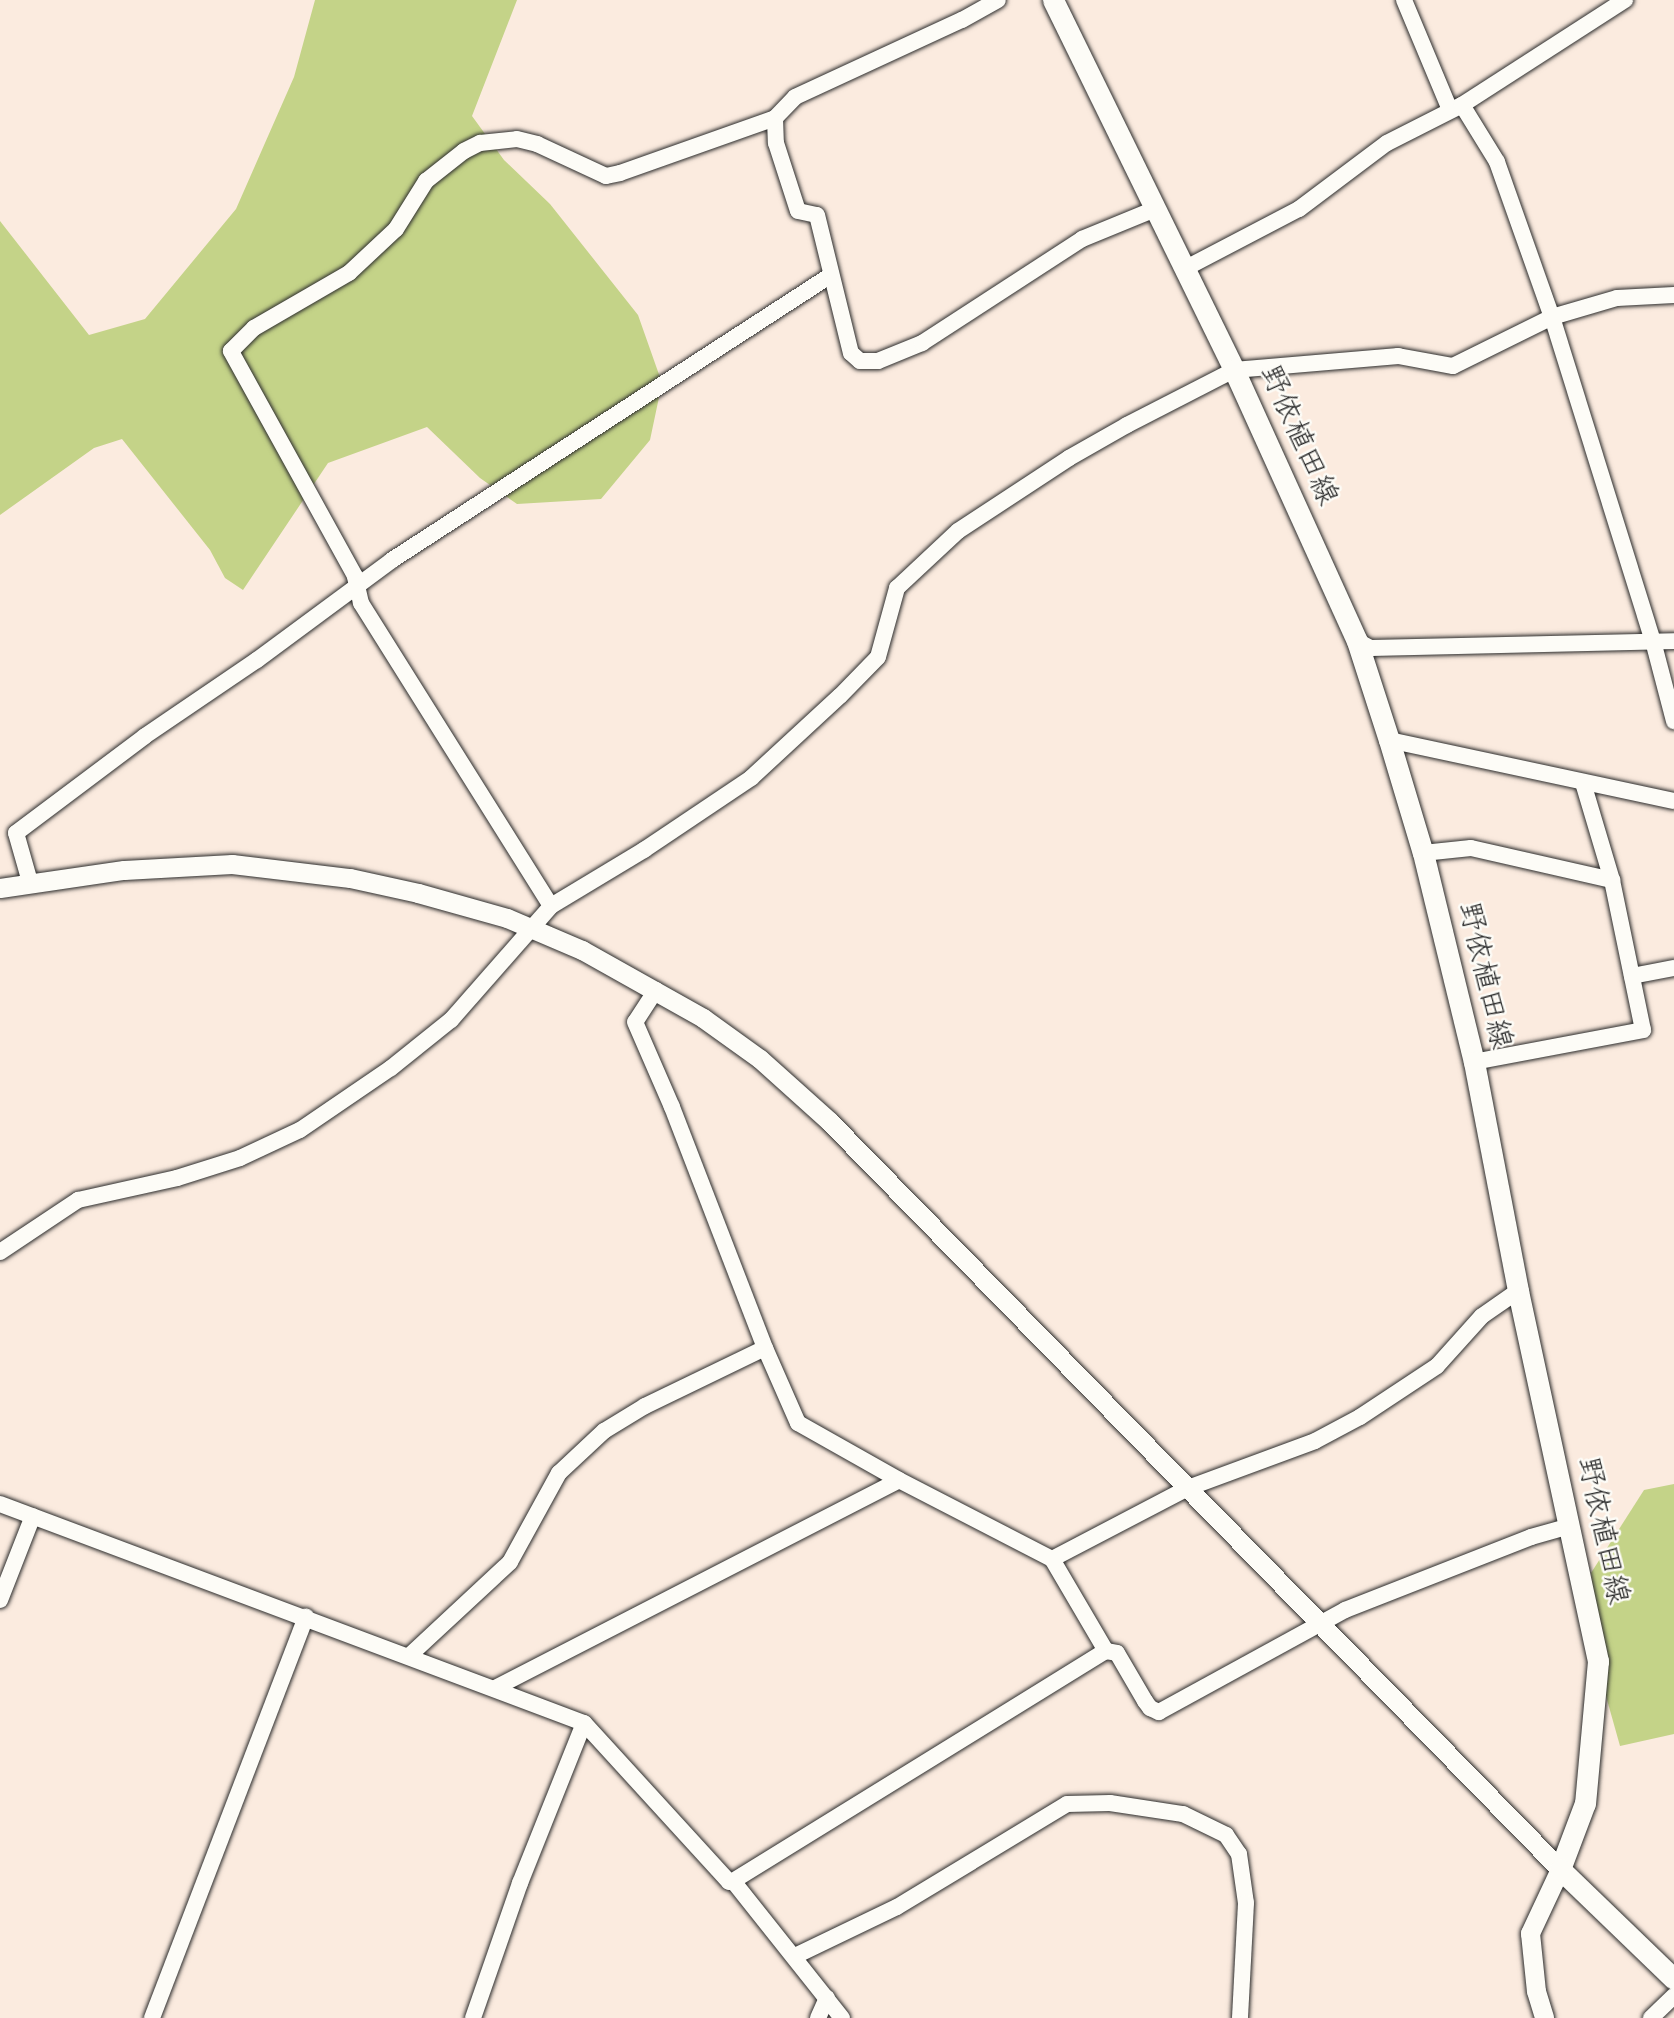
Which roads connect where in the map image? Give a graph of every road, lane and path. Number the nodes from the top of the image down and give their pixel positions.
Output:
1 (998, 0) edge
2 (1053, 0) edge
3 (1404, 0) edge
4 (1625, 0) edge
5 (1456, 108) junction
6 (775, 118) junction
7 (1155, 209) junction
8 (1184, 269) junction
9 (831, 275) junction
10 (1674, 295) edge
11 (1552, 317) junction
12 (1234, 370) junction
13 (359, 585) junction
14 (1357, 641) junction
15 (1653, 641) junction
16 (1674, 641) edge
17 (1674, 721) edge
18 (1389, 740) junction
19 (1583, 783) junction
20 (1674, 801) edge
21 (1423, 853) junction
22 (1612, 880) junction
23 (30, 882) junction
24 (0, 888) edge
25 (551, 906) junction
26 (531, 927) junction
27 (1674, 968) edge
28 (1632, 976) junction
29 (656, 989) junction
30 (1474, 1062) junction
31 (0, 1252) edge
32 (1518, 1290) junction
33 (765, 1348) junction
34 (899, 1480) junction
35 (1188, 1488) junction
36 (0, 1504) edge
37 (33, 1516) junction
38 (1570, 1526) junction
39 (1052, 1559) junction
40 (0, 1600) edge
41 (306, 1617) junction
42 (1320, 1622) junction
43 (1106, 1651) junction
44 (409, 1656) junction
45 (495, 1688) junction
46 (583, 1723) junction
47 (1560, 1869) junction
48 (733, 1881) junction
49 (795, 1956) junction
50 (1674, 1979) edge
51 (1674, 1996) edge
52 (827, 1998) junction
53 (152, 2018) edge
54 (473, 2018) edge
55 (818, 2018) edge
56 (842, 2018) edge
57 (1241, 2018) edge
58 (1544, 2018) edge
59 (1651, 2018) edge

1 - 6 street
2 - 7 main road, 野依植田線
3 - 5 street
4 - 5 street
5 - 8 street
5 - 11 street
6 - 9 street
6 - 13 street
7 - 8 main road, 野依植田線
7 - 9 street
8 - 12 main road, 野依植田線
9 - 13 street
10 - 11 street
11 - 12 street
11 - 15 street
12 - 14 main road, 野依植田線
12 - 25 street
13 - 23 street
13 - 25 street
14 - 15 street
14 - 18 main road, 野依植田線
15 - 16 street
15 - 17 street
18 - 19 street
18 - 21 main road, 野依植田線
19 - 20 street
19 - 22 street
21 - 22 street
21 - 30 main road, 野依植田線
22 - 28 street
23 - 24 street
23 - 26 street
25 - 26 street
26 - 29 street
26 - 31 street
27 - 28 street
28 - 30 street
29 - 33 street
29 - 35 street
30 - 32 main road, 野依植田線
32 - 35 street
32 - 38 main road, 野依植田線
33 - 34 street
33 - 44 street
34 - 39 street
34 - 45 street
35 - 39 street
35 - 42 street
36 - 37 street
37 - 40 street
37 - 41 street
38 - 42 street
38 - 47 main road, 野依植田線
39 - 43 street
41 - 44 street
41 - 53 street
42 - 43 street
42 - 47 street
43 - 48 street
44 - 45 street
45 - 46 street
46 - 48 street
46 - 54 street
47 - 50 main road
47 - 58 street
48 - 49 street
49 - 52 street
49 - 57 street
51 - 59 street
52 - 55 street
52 - 56 street

